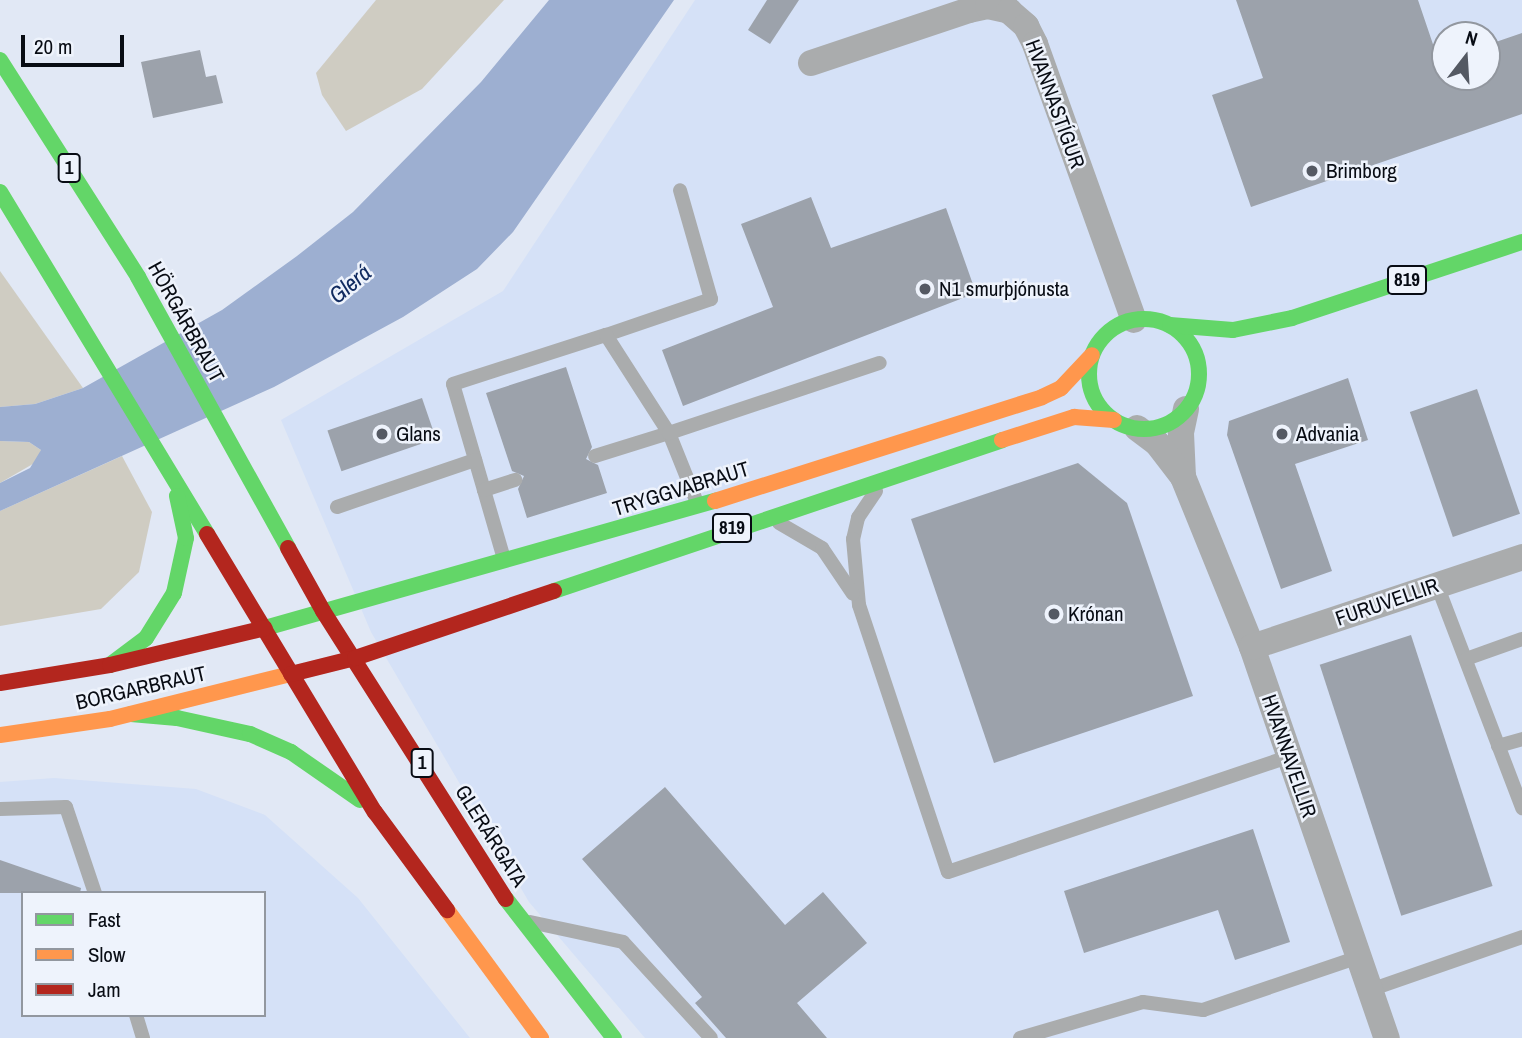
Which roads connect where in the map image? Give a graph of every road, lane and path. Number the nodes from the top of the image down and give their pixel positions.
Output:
1 (0, 60) edge
2 (811, 63) dead end
3 (680, 190) dead end
4 (0, 192) edge
5 (1522, 242) edge
6 (1292, 318) junction
7 (1134, 320) junction
8 (1170, 325) junction
9 (606, 335) junction
10 (1250, 344) dead end
11 (1092, 355) junction
12 (880, 363) dead end
13 (1217, 368) dead end
14 (1192, 398) junction
15 (1125, 424) junction
16 (669, 433) junction
17 (595, 456) dead end
18 (475, 460) junction
19 (171, 470) junction
20 (889, 477) junction
21 (1183, 477) junction
22 (515, 480) dead end
23 (484, 490) junction
24 (337, 507) dead end
25 (698, 507) junction
26 (763, 519) junction
27 (1522, 557) edge
28 (504, 559) junction
29 (1437, 585) junction
30 (859, 605) junction
31 (323, 611) junction
32 (265, 628) junction
33 (1522, 639) edge
34 (1252, 647) junction
35 (355, 658) junction
36 (1466, 659) junction
37 (110, 664) junction
38 (291, 674) junction
39 (0, 683) edge
40 (131, 714) junction
41 (0, 735) edge
42 (1522, 739) edge
43 (1499, 746) junction
44 (1290, 756) junction
45 (1522, 808) edge
46 (0, 809) edge
47 (375, 812) junction
48 (94, 891) edge
49 (519, 920) junction
50 (1522, 937) edge
51 (1359, 957) junction
52 (1370, 990) junction
53 (137, 1017) edge
54 (143, 1038) edge
55 (541, 1038) edge
56 (614, 1038) edge
57 (711, 1038) edge
58 (1020, 1038) edge
59 (1387, 1038) edge

1 - 31 main road, HÖRGÁRBRAUT / 1
2 - 7 street, HVANNASTÍGUR
3 - 9 lane
4 - 19 main road
5 - 6 main road, 819
6 - 8 main road, 819
6 - 10 main road, 819
7 - 8 main road, 819
7 - 11 main road, TRYGGVABRAUT / 819
8 - 14 main road
9 - 16 lane
9 - 18 lane
11 - 15 main road
11 - 25 main road, TRYGGVABRAUT / 819
12 - 16 lane
13 - 14 main road, 819
14 - 15 main road, 819
14 - 21 street, HVANNAVELLIR
15 - 20 main road, 819
15 - 21 street, HVANNAVELLIR
16 - 17 lane
16 - 25 lane
18 - 23 lane
18 - 24 lane
19 - 32 main road
19 - 37 main road
20 - 26 main road, 819
20 - 30 lane
21 - 34 street, HVANNAVELLIR
22 - 23 lane
23 - 28 lane
25 - 28 main road, TRYGGVABRAUT / 819
26 - 30 lane
26 - 35 main road, 819
27 - 29 street, FURUVELLIR
28 - 31 main road, TRYGGVABRAUT / 819
29 - 34 street, FURUVELLIR
29 - 36 lane
30 - 44 lane
31 - 32 main road, TRYGGVABRAUT / 819
31 - 35 main road, GLERÁRGATA / 1
32 - 37 main road, BORGARBRAUT
32 - 38 main road
33 - 36 lane
34 - 44 street, HVANNAVELLIR
35 - 38 main road, 819
35 - 49 main road, GLERÁRGATA / 1
36 - 43 lane
37 - 39 main road, BORGARBRAUT
38 - 40 main road, BORGARBRAUT
38 - 47 main road
40 - 41 main road, BORGARBRAUT
40 - 47 main road
42 - 43 lane
43 - 45 lane
44 - 51 street, HVANNAVELLIR
46 - 48 lane
47 - 55 main road
49 - 56 main road, GLERÁRGATA / 1
49 - 57 lane
50 - 52 lane
51 - 52 street, HVANNAVELLIR
51 - 58 lane
52 - 59 street, HVANNAVELLIR
53 - 54 lane

